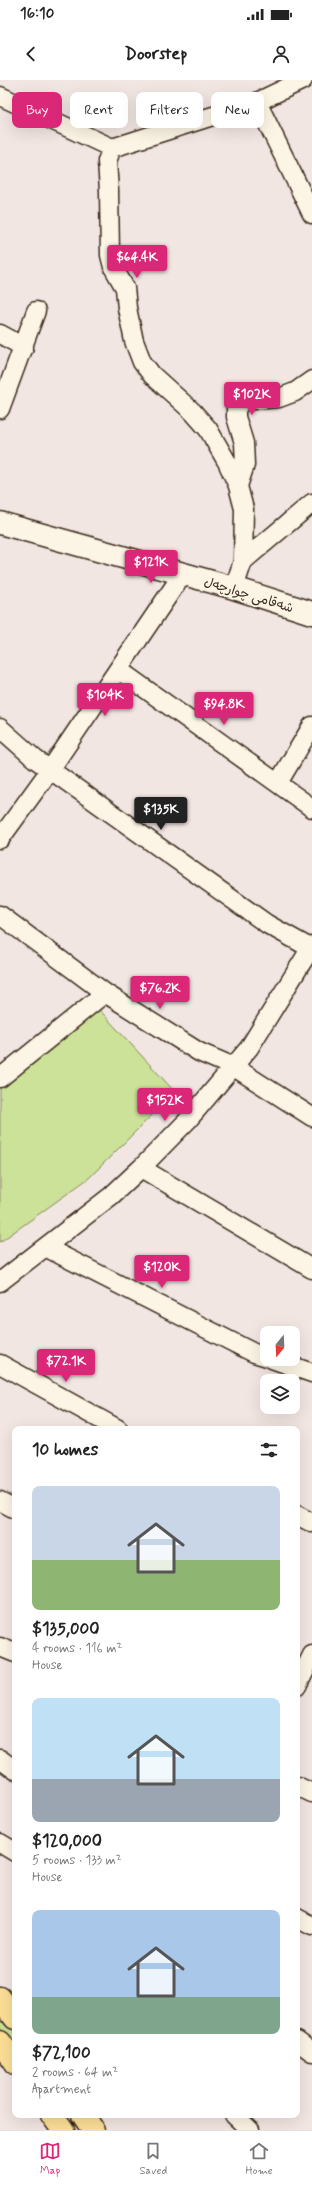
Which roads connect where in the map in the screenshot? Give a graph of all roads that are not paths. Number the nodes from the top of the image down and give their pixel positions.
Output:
1 (304, 80) edge
2 (0, 96) edge
3 (264, 99) edge
4 (264, 116) edge
5 (211, 117) edge
6 (112, 148) junction
7 (312, 214) edge
8 (36, 311) dead end
9 (0, 334) edge
10 (24, 347) junction
11 (312, 380) edge
12 (0, 409) edge
13 (238, 486) junction
14 (311, 504) edge
15 (0, 523) edge
16 (243, 561) junction
17 (182, 575) junction
18 (234, 588) junction
19 (312, 613) edge
20 (119, 670) junction
21 (312, 726) edge
22 (0, 728) edge
23 (50, 770) junction
24 (278, 783) junction
25 (312, 808) edge
26 (0, 839) edge
27 (0, 915) edge
28 (311, 948) edge
29 (105, 993) junction
30 (234, 1067) junction
31 (0, 1078) edge
32 (312, 1117) edge
33 (141, 1168) junction
34 (45, 1247) junction
35 (312, 1268) edge
36 (0, 1282) edge
37 (260, 1355) edge
38 (0, 1364) edge
39 (292, 1366) edge
40 (312, 1373) edge
41 (108, 1426) edge
42 (300, 1517) edge
43 (312, 1523) edge
44 (0, 1646) edge
45 (12, 1652) edge
46 (308, 1659) edge
47 (300, 1679) edge
48 (0, 1759) edge
49 (12, 1768) edge
50 (300, 1787) edge
51 (312, 1793) edge
52 (0, 1843) edge
53 (12, 1850) edge
54 (300, 1920) edge
55 (312, 1926) edge
56 (0, 1998) edge
57 (12, 2014) edge
58 (0, 2042) edge
59 (300, 2043) edge
60 (312, 2052) edge
61 (12, 2059) edge
62 (54, 2118) edge
63 (85, 2118) edge
64 (237, 2118) edge
65 (63, 2130) edge
66 (93, 2130) edge
67 (250, 2130) edge

1 - 3 street
2 - 6 street
4 - 7 street
5 - 6 street
6 - 13 street
8 - 10 street
9 - 10 street
10 - 12 street
11 - 13 street
13 - 16 street
14 - 16 street
15 - 17 main road, شەقامی چوارچەل
16 - 18 street
17 - 18 main road, شەقامی چوارچەل
17 - 20 street
18 - 19 main road, شەقامی چوارچەل
20 - 23 street
20 - 24 street
21 - 24 street
22 - 23 street
23 - 26 street
23 - 28 street
24 - 25 street
27 - 29 street
28 - 30 street
29 - 30 street
29 - 31 street
30 - 32 street
30 - 33 street
33 - 34 street
33 - 35 street
34 - 36 street
34 - 37 street
38 - 41 street
39 - 40 street
42 - 43 street
44 - 45 street
46 - 47 street
48 - 49 street
50 - 51 street
52 - 53 street
54 - 55 street
56 - 57 highway
58 - 61 highway
59 - 60 street
62 - 65 highway
63 - 66 highway
64 - 67 street

